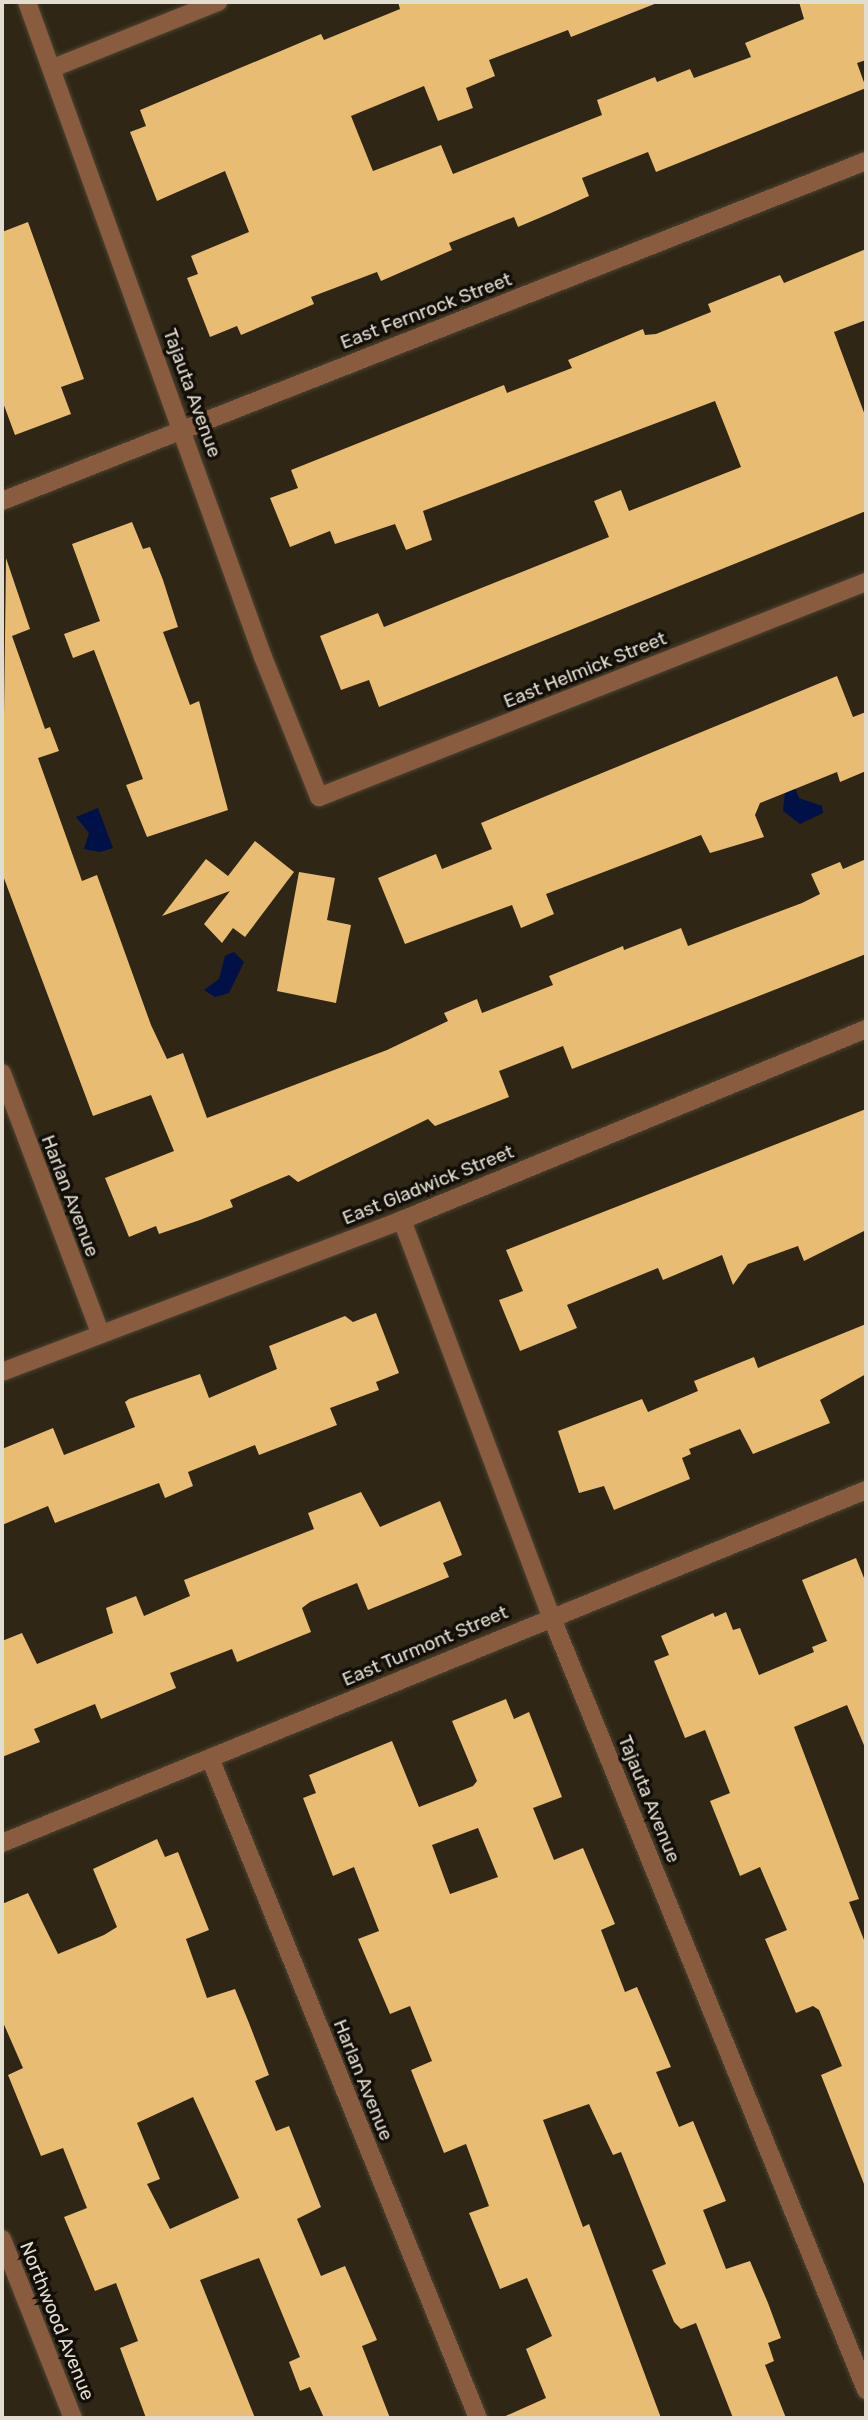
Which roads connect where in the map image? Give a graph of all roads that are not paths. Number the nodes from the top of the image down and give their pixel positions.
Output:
1 (27, 2) edge
2 (218, 2) edge
3 (53, 68) junction
4 (866, 161) edge
5 (182, 429) junction
6 (2, 501) edge
7 (866, 582) edge
8 (319, 797) joint
9 (866, 1029) edge
10 (2, 1073) edge
11 (402, 1220) junction
12 (100, 1333) junction
13 (2, 1372) edge
14 (866, 1490) edge
15 (551, 1616) junction
16 (210, 1758) junction
17 (2, 1843) edge
18 (2, 2239) edge
19 (866, 2390) edge
20 (73, 2418) edge
21 (478, 2418) edge

1 - 3 street, Tajauta Avenue
2 - 3 street
3 - 5 street, Tajauta Avenue
4 - 5 street, East Fernrock Street
5 - 6 street, East Fernrock Street
5 - 8 street, Tajauta Avenue
7 - 8 street, East Helmick Street
9 - 11 street, East Gladwick Street
10 - 12 street, Harlan Avenue
11 - 12 street, East Gladwick Street
11 - 15 street, Tajauta Avenue
12 - 13 street, East Gladwick Street
14 - 15 street, East Turmont Street
15 - 16 street, East Turmont Street
15 - 19 street, Tajauta Avenue
16 - 17 street, East Turmont Street
16 - 21 street, Harlan Avenue
18 - 20 street, Northwood Avenue

